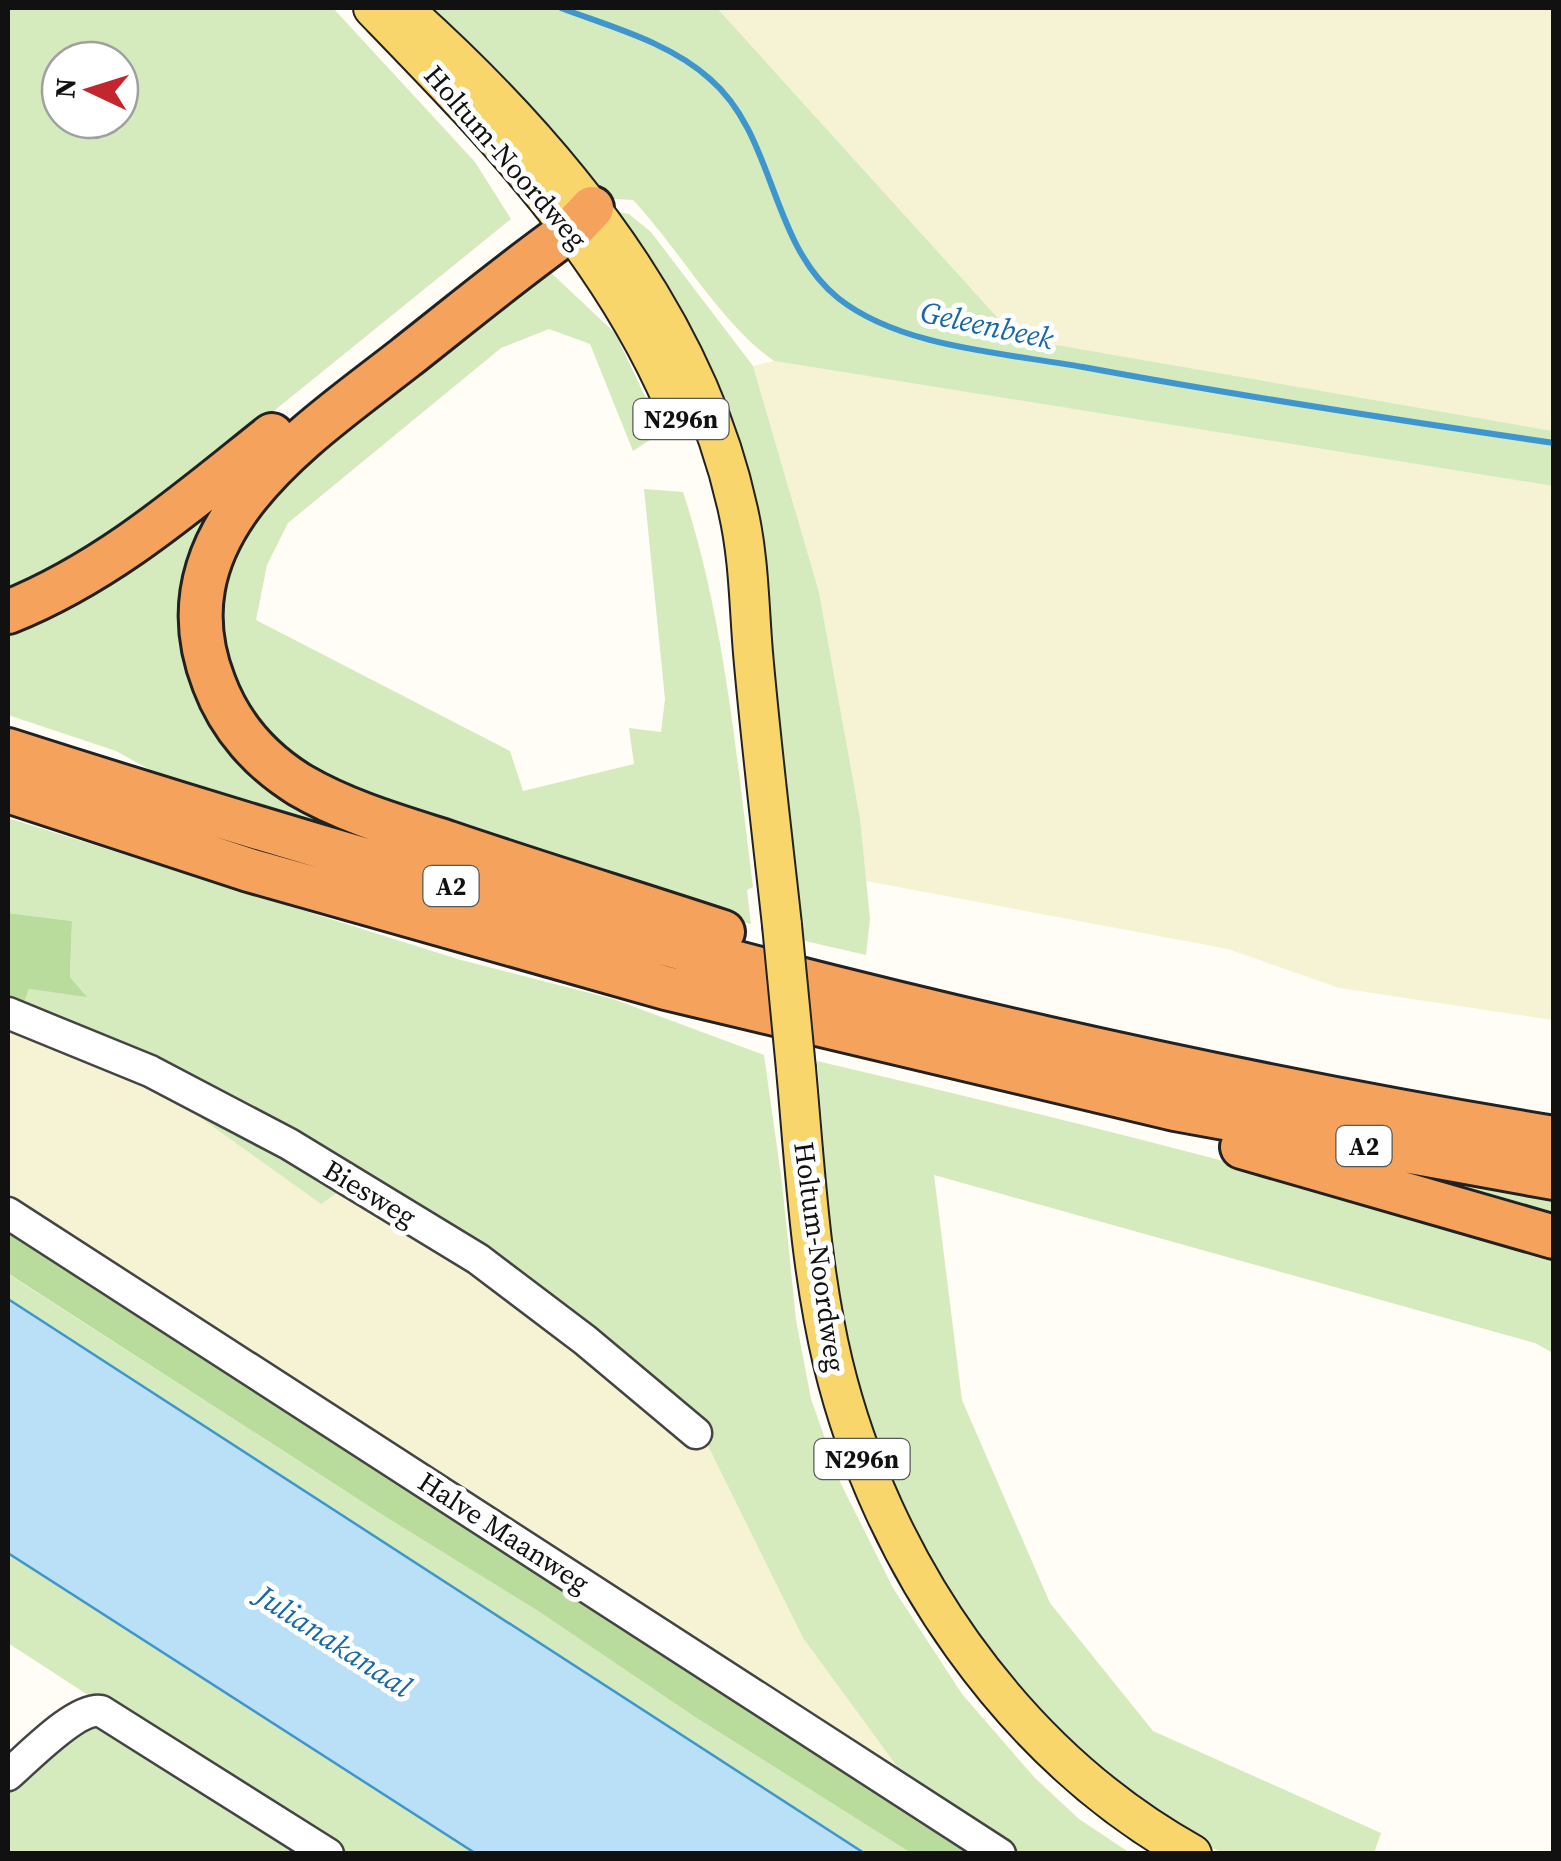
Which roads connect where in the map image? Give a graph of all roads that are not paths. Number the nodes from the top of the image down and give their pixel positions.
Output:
1 (372, 8) edge
2 (402, 8) edge
3 (574, 215) junction
4 (8, 612) edge
5 (8, 750) edge
6 (8, 791) edge
7 (899, 1003) junction
8 (8, 1013) edge
9 (1175, 1109) junction
10 (1554, 1138) edge
11 (1554, 1178) edge
12 (8, 1214) edge
13 (1554, 1237) edge
14 (696, 1433) dead end
15 (8, 1775) edge
16 (328, 1854) edge
17 (1000, 1854) edge
18 (1192, 1854) edge

1 - 3 main road, Holtum-Noordweg / N296n
2 - 3 main road, Holtum-Noordweg / N296n
3 - 4 highway
3 - 7 highway, A2
3 - 18 main road, Holtum-Noordweg / N296n, bridge
5 - 7 highway, A2
6 - 9 highway, A2
7 - 10 highway, A2
8 - 14 street, Biesweg
9 - 11 highway, A2
9 - 13 highway, A2
12 - 17 street, Halve Maanweg
15 - 16 street

